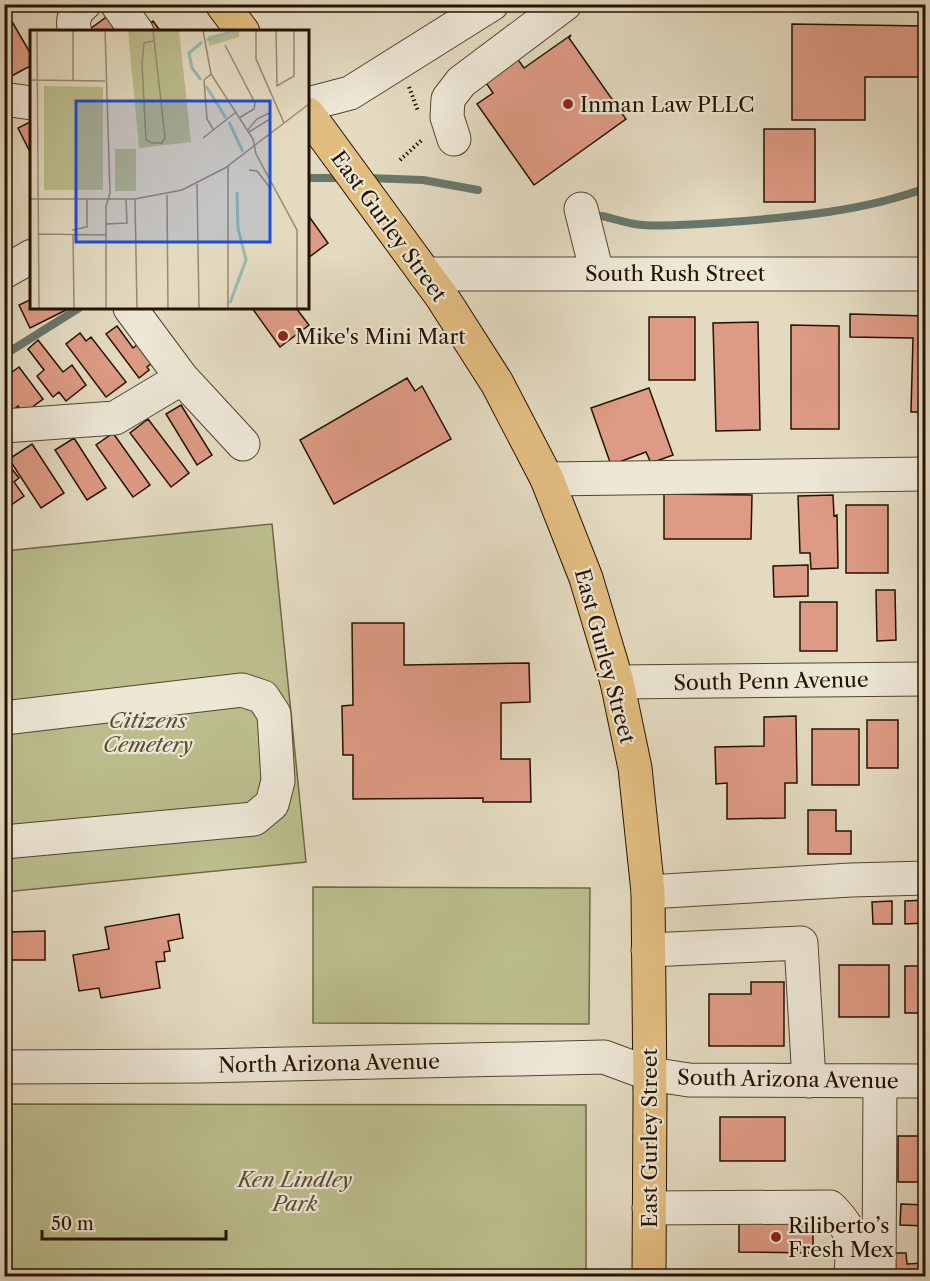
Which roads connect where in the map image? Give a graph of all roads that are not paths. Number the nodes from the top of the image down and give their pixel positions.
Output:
1 (84, 4) edge
2 (117, 4) edge
3 (222, 4) edge
4 (492, 4) edge
5 (576, 6) edge
6 (74, 30) edge
7 (136, 30) edge
8 (242, 30) edge
9 (517, 58) dead end
10 (486, 82) dead end
11 (4, 101) edge
12 (30, 104) edge
13 (309, 104) edge
14 (309, 115) edge
15 (581, 208) dead end
16 (30, 257) edge
17 (4, 272) edge
18 (597, 273) junction
19 (425, 274) junction
20 (926, 274) edge
21 (131, 309) edge
22 (182, 378) junction
23 (4, 426) edge
24 (243, 444) dead end
25 (926, 474) edge
26 (547, 479) junction
27 (926, 680) edge
28 (617, 682) junction
29 (4, 718) edge
30 (4, 842) edge
31 (926, 878) edge
32 (648, 892) junction
33 (648, 950) junction
34 (4, 1067) edge
35 (650, 1074) junction
36 (809, 1080) junction
37 (880, 1081) junction
38 (926, 1081) edge
39 (649, 1208) junction
40 (649, 1276) edge
41 (851, 1276) edge
42 (879, 1276) edge

1 - 6 street
2 - 7 street
3 - 8 main road
4 - 13 street
5 - 9 street
5 - 10 street
11 - 12 street
14 - 19 main road, East Gurley Street
15 - 18 street
16 - 17 street
18 - 19 street, South Rush Street
18 - 20 street, South Rush Street
19 - 26 main road, East Gurley Street
21 - 22 street
22 - 23 street
22 - 24 street
25 - 26 street
26 - 28 main road, East Gurley Street
27 - 28 street, South Penn Avenue
28 - 32 main road, East Gurley Street
29 - 30 street
31 - 32 street
32 - 33 main road, East Gurley Street
33 - 35 main road, East Gurley Street
33 - 36 street
34 - 35 street, North Arizona Avenue
35 - 36 street, South Arizona Avenue
35 - 39 main road, East Gurley Street
36 - 37 street, South Arizona Avenue
37 - 38 street, South Arizona Avenue
37 - 42 street
39 - 40 main road, East Gurley Street
39 - 41 street

